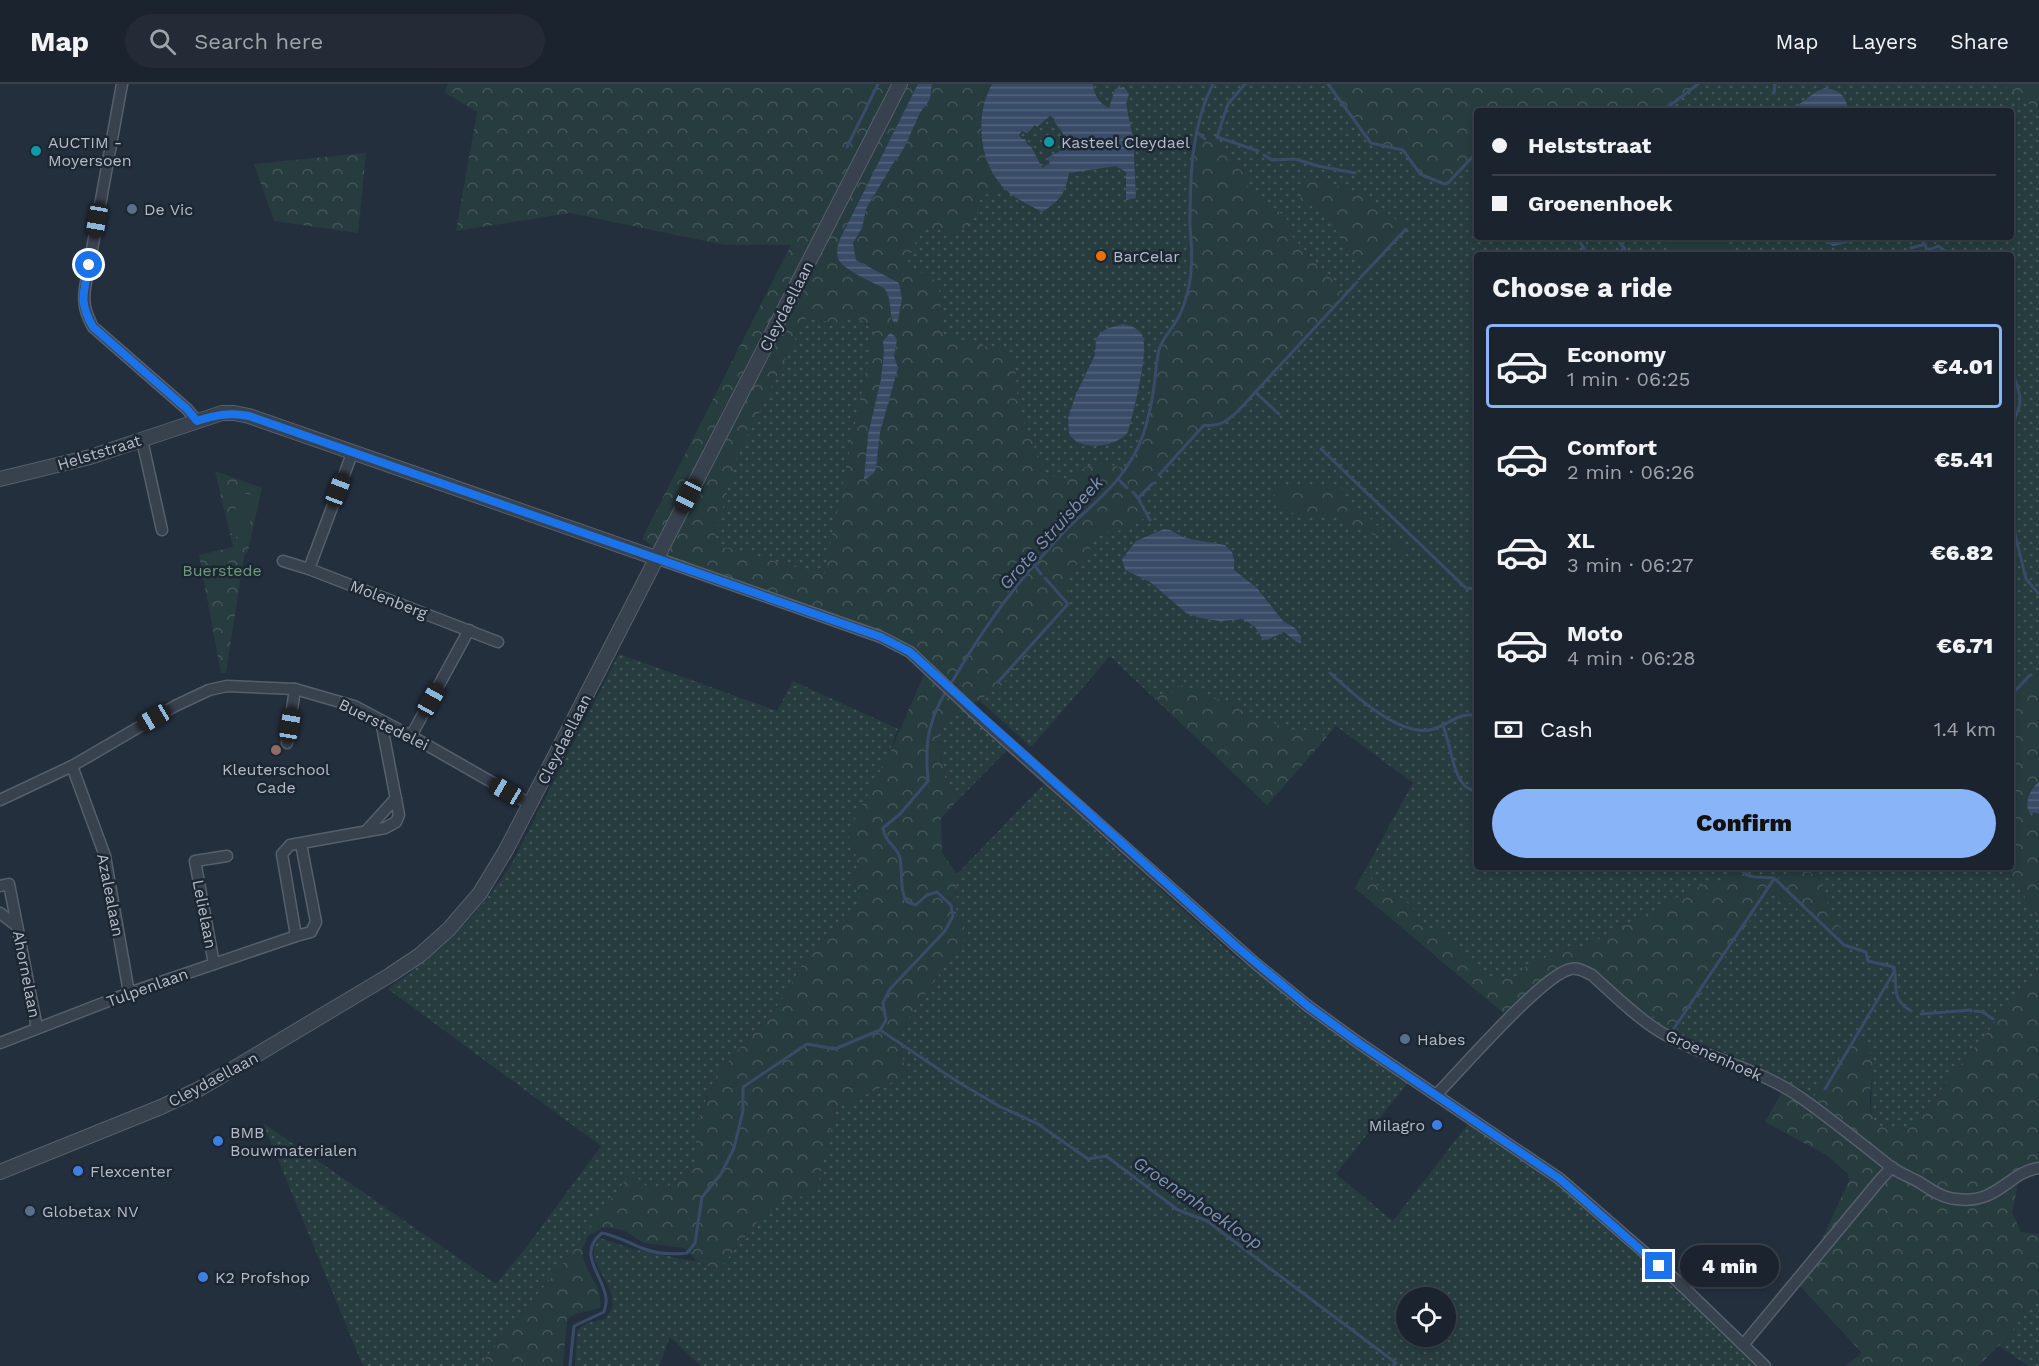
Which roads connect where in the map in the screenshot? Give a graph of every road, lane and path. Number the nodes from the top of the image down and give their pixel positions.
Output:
1 (122, 84) edge
2 (900, 84) edge
3 (197, 421) junction
4 (142, 440) junction
5 (352, 451) junction
6 (0, 478) edge
7 (162, 530) dead end
8 (656, 558) junction
9 (283, 561) dead end
10 (309, 569) junction
11 (469, 630) junction
12 (498, 642) dead end
13 (295, 689) junction
14 (381, 721) junction
15 (411, 736) junction
16 (287, 743) dead end
17 (72, 766) junction
18 (396, 798) junction
19 (0, 800) edge
20 (530, 804) junction
21 (366, 831) junction
22 (301, 844) junction
23 (227, 856) dead end
24 (4, 885) edge
25 (0, 913) edge
26 (17, 926) junction
27 (296, 936) junction
28 (214, 964) junction
29 (129, 993) junction
30 (38, 1028) junction
31 (0, 1043) edge
32 (1436, 1095) junction
33 (1892, 1167) junction
34 (2039, 1168) edge
35 (0, 1172) edge
36 (1743, 1345) junction
37 (1765, 1366) edge

1 - 3 street
2 - 8 street, Cleydaellaan
3 - 4 street, Helststraat
3 - 5 street, Helststraat
4 - 6 street, Helststraat
4 - 7 street
5 - 8 street, Helststraat
5 - 10 street
8 - 20 street, Cleydaellaan
8 - 32 street
9 - 10 street, Molenberg
10 - 11 street, Molenberg
11 - 12 street, Molenberg
11 - 15 street
13 - 14 street, Buerstedelei
13 - 16 street
13 - 17 street, Buerstedelei
14 - 15 street, Buerstedelei
14 - 18 street
15 - 20 street, Buerstedelei
17 - 19 street, Buerstedelei
17 - 29 street, Azalealaan
18 - 21 street
18 - 21 street
20 - 35 street, Cleydaellaan
21 - 22 street
22 - 27 street
22 - 27 street
23 - 28 street, Lelielaan
24 - 26 street, Ahornelaan
25 - 26 street
26 - 30 street, Ahornelaan
27 - 28 street, Tulpenlaan
28 - 29 street, Tulpenlaan
29 - 30 street, Tulpenlaan
30 - 31 street, Tulpenlaan
32 - 33 street, Groenenhoek
32 - 36 street
33 - 34 street, Groenenhoek
33 - 36 street
36 - 37 street

